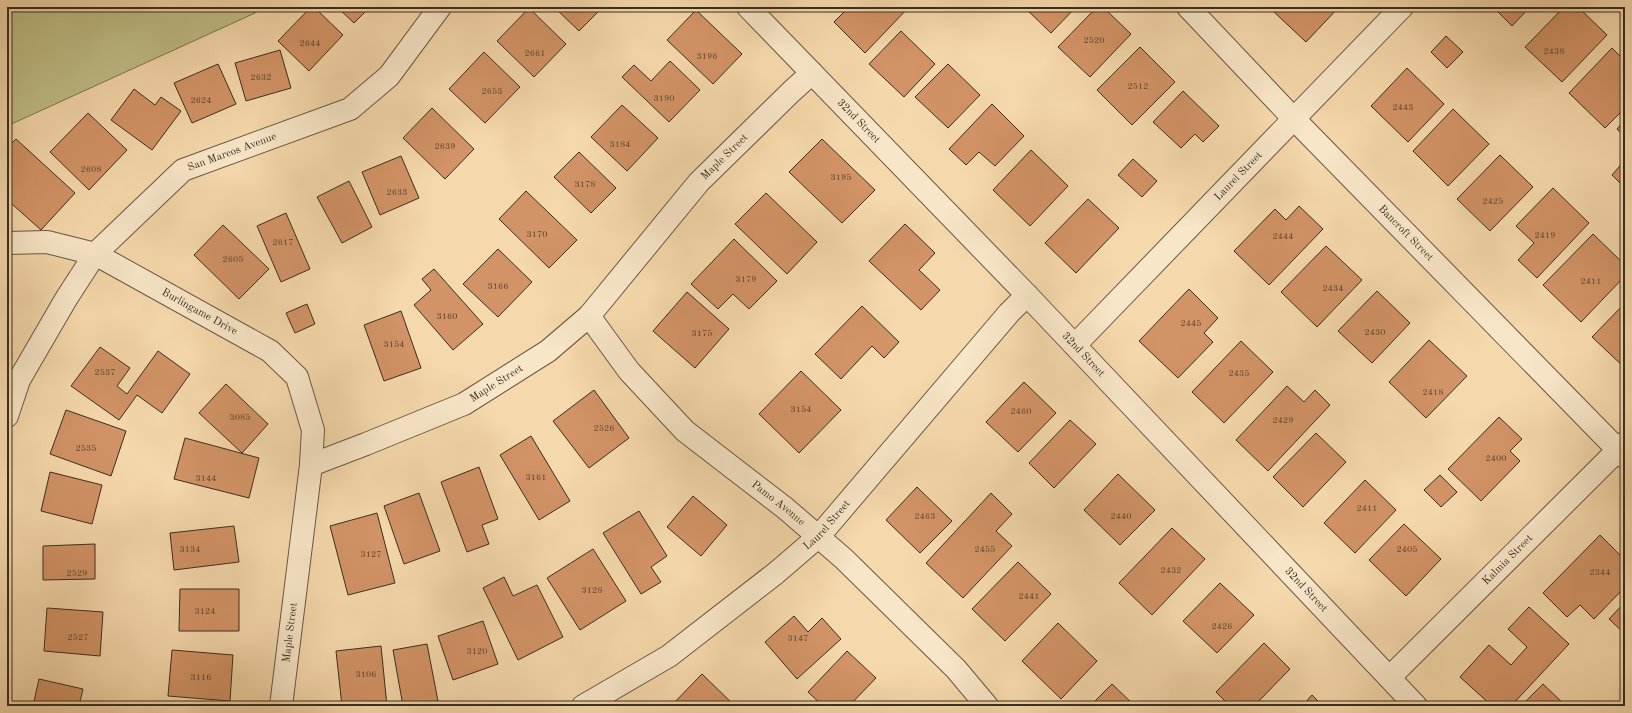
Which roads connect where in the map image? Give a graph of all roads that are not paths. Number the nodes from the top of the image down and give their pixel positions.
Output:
1 (440, 7) edge
2 (1188, 7) edge
3 (1402, 7) edge
4 (753, 9) edge
5 (812, 73) junction
6 (1294, 119) junction
7 (7, 243) edge
8 (95, 254) junction
9 (1027, 295) junction
10 (589, 316) junction
11 (1075, 345) junction
12 (7, 416) edge
13 (1623, 450) edge
14 (311, 465) junction
15 (819, 536) junction
16 (1390, 677) junction
17 (281, 706) edge
18 (583, 706) edge
19 (987, 706) edge
20 (1416, 706) edge

1 - 8 street, San Marcos Avenue
2 - 6 street, Bancroft Street
3 - 6 street, Laurel Street
4 - 5 street, 32nd Street
5 - 9 street, 32nd Street
5 - 10 street, Maple Street
6 - 11 street, Laurel Street
6 - 13 street, Bancroft Street
7 - 8 street, Burlingame Drive
8 - 12 street, San Marcos Avenue
8 - 14 street, Burlingame Drive
9 - 11 street, 32nd Street
9 - 15 street, Laurel Street
10 - 14 street, Maple Street
10 - 15 street, Pamo Avenue
11 - 16 street, 32nd Street
13 - 16 street, Kalmia Street
14 - 17 street, Maple Street
15 - 18 street, Laurel Street
15 - 19 street, Pamo Avenue
16 - 20 street, 32nd Street

